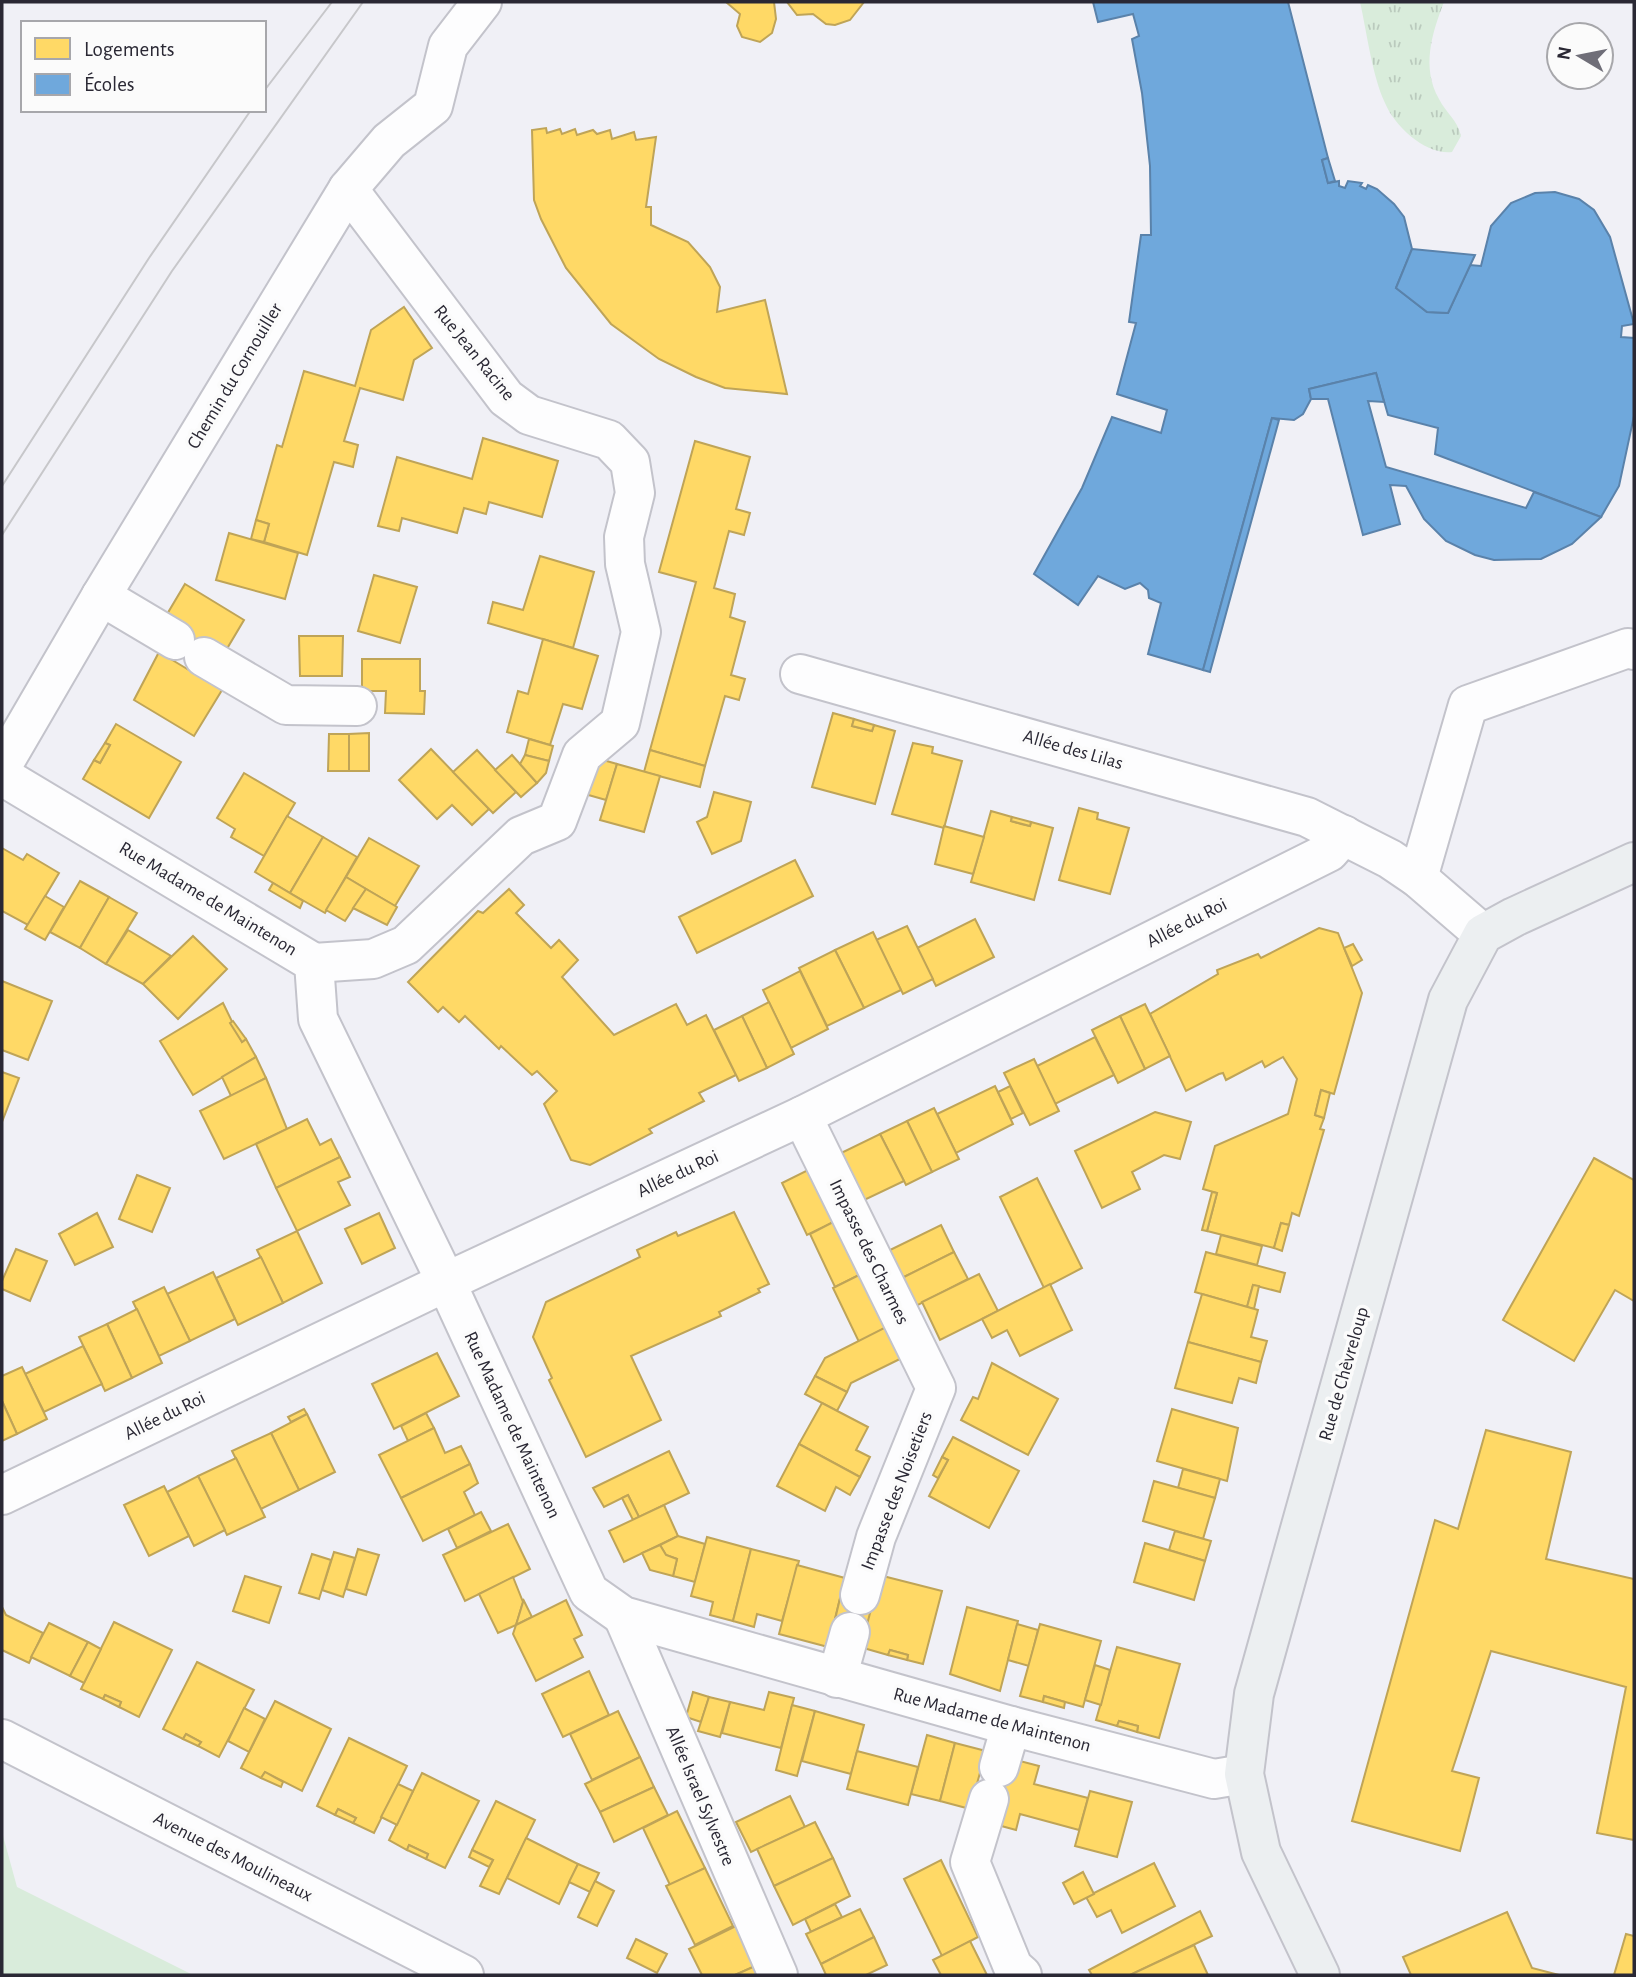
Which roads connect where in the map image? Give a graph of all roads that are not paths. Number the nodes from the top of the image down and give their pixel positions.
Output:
1 (482, 2) edge
2 (348, 189) junction
3 (101, 596) junction
4 (1634, 649) edge
5 (800, 674) dead end
6 (357, 706) dead end
7 (2, 766) edge
8 (2, 776) edge
9 (1344, 835) junction
10 (1634, 862) edge
11 (1418, 878) junction
12 (1483, 934) junction
13 (314, 963) junction
14 (802, 1116) junction
15 (446, 1282) junction
16 (936, 1388) joint
17 (2, 1495) edge
18 (859, 1595) dead end
19 (623, 1616) junction
20 (850, 1632) dead end
21 (838, 1678) junction
22 (1011, 1726) junction
23 (2, 1739) edge
24 (1244, 1774) junction
25 (464, 1975) edge
26 (778, 1975) edge
27 (1022, 1975) edge
28 (1320, 1975) edge

1 - 2 street, Chemin du Cornouiller
2 - 3 street, Chemin du Cornouiller
2 - 13 street, Rue Jean Racine
3 - 6 street
3 - 7 street, Chemin du Cornouiller
4 - 11 street
5 - 9 street, Allée des Lilas
8 - 13 street, Rue Madame de Maintenon
9 - 11 street, Allée des Lilas
9 - 14 street, Allée du Roi
10 - 12 street
11 - 12 street, Allée des Lilas
12 - 24 street, Rue de Chèvreloup
13 - 15 street, Rue Madame de Maintenon
14 - 15 street, Allée du Roi
14 - 16 street, Impasse des Charmes
15 - 17 street, Allée du Roi
15 - 19 street, Rue Madame de Maintenon
16 - 18 street, Impasse des Noisetiers
19 - 21 street, Rue Madame de Maintenon
19 - 26 street, Allée Israel Sylvestre
20 - 21 street
21 - 22 street, Rue Madame de Maintenon
22 - 24 street, Rue Madame de Maintenon
22 - 27 street
23 - 25 street, Avenue des Moulineaux
24 - 28 street, Rue de Chèvreloup

